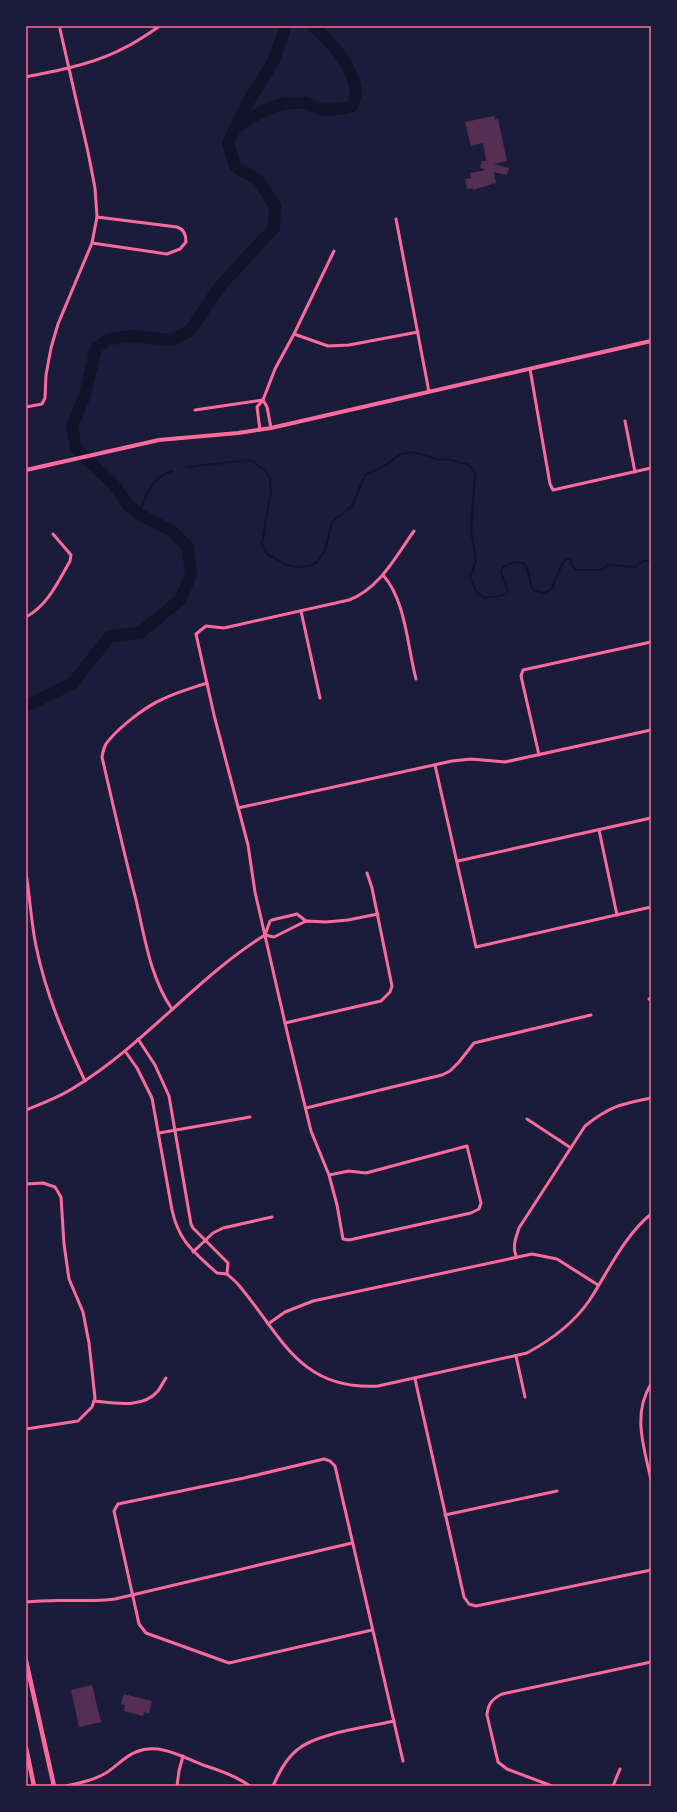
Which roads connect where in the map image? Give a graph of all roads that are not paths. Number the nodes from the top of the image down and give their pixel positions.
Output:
1 (160, 26) edge
2 (60, 30) dead end
3 (69, 68) junction
4 (26, 77) edge
5 (97, 217) junction
6 (396, 219) dead end
7 (92, 242) junction
8 (334, 251) dead end
9 (418, 332) junction
10 (294, 334) junction
11 (651, 341) edge
12 (530, 369) junction
13 (429, 392) junction
14 (263, 400) junction
15 (26, 407) edge
16 (195, 410) dead end
17 (625, 421) dead end
18 (271, 428) junction
19 (260, 430) junction
20 (651, 468) edge
21 (26, 470) edge
22 (635, 472) junction
23 (414, 531) dead end
24 (53, 534) dead end
25 (383, 575) junction
26 (301, 611) junction
27 (26, 617) edge
28 (651, 642) edge
29 (416, 679) dead end
30 (207, 683) junction
31 (320, 698) dead end
32 (651, 730) edge
33 (539, 755) junction
34 (436, 765) junction
35 (238, 808) junction
36 (651, 818) edge
37 (599, 830) junction
38 (458, 861) junction
39 (26, 873) edge
40 (367, 873) dead end
41 (651, 907) edge
42 (378, 914) junction
43 (617, 914) junction
44 (306, 921) junction
45 (265, 935) junction
46 (172, 1009) junction
47 (590, 1015) dead end
48 (285, 1023) junction
49 (138, 1039) junction
50 (125, 1050) junction
51 (85, 1080) junction
52 (651, 1098) edge
53 (306, 1108) junction
54 (26, 1110) edge
55 (250, 1117) dead end
56 (527, 1119) dead end
57 (175, 1131) junction
58 (159, 1133) junction
59 (571, 1148) junction
60 (329, 1175) junction
61 (26, 1184) edge
62 (651, 1214) edge
63 (272, 1217) dead end
64 (205, 1240) junction
65 (194, 1252) junction
66 (516, 1256) junction
67 (228, 1274) junction
68 (598, 1285) junction
69 (268, 1324) junction
70 (516, 1356) junction
71 (166, 1378) dead end
72 (415, 1379) junction
73 (651, 1384) edge
74 (525, 1397) dead end
75 (94, 1401) junction
76 (26, 1429) edge
77 (651, 1480) edge
78 (557, 1491) dead end
79 (445, 1515) junction
80 (352, 1543) junction
81 (651, 1570) edge
82 (133, 1596) junction
83 (26, 1602) edge
84 (372, 1630) junction
85 (26, 1661) edge
86 (651, 1662) edge
87 (394, 1721) junction
88 (26, 1748) edge
89 (183, 1756) junction
90 (403, 1761) dead end
91 (620, 1769) dead end
92 (34, 1786) edge
93 (54, 1786) edge
94 (66, 1786) edge
95 (177, 1786) edge
96 (250, 1786) edge
97 (273, 1786) edge
98 (552, 1786) edge
99 (613, 1786) edge

1 - 3 street
2 - 3 street
3 - 4 street
3 - 5 street
5 - 7 street
5 - 7 street
6 - 9 street
7 - 15 street
8 - 10 street
9 - 10 street
9 - 13 street
10 - 14 street
11 - 12 main road
12 - 13 main road
12 - 22 street
13 - 18 main road
14 - 16 street
14 - 18 street
14 - 19 street
17 - 22 street
18 - 19 main road
19 - 21 main road
20 - 22 street
23 - 25 street
24 - 27 street
25 - 26 street
25 - 29 street
26 - 30 street
26 - 31 street
28 - 33 street
30 - 35 street
30 - 46 street
32 - 33 street
33 - 34 street
34 - 35 street
34 - 38 street
35 - 45 street
36 - 37 street
37 - 38 street
37 - 43 street
38 - 43 street
39 - 51 street
40 - 42 street
41 - 43 street
42 - 44 street
42 - 48 street
44 - 45 street
44 - 45 street
45 - 46 street
45 - 48 street
46 - 49 street
47 - 53 street
48 - 53 street
49 - 50 street
49 - 57 street
50 - 51 street
50 - 58 street
51 - 54 street
52 - 59 street
53 - 60 street
55 - 57 street
56 - 59 street
57 - 58 street
57 - 64 street
58 - 65 street
59 - 66 street
60 - 60 street
61 - 75 street
62 - 68 street
63 - 64 street
64 - 65 street
64 - 67 street
65 - 67 street
66 - 68 street
66 - 69 street
67 - 69 street
68 - 70 street
69 - 72 street
70 - 72 street
70 - 74 street
71 - 75 street
72 - 79 street
73 - 77 street
75 - 76 street
78 - 79 street
79 - 81 street
80 - 82 street
80 - 82 street
80 - 84 street
82 - 83 street
82 - 84 street
84 - 87 street
85 - 93 main road
86 - 98 street
87 - 90 street
87 - 97 street
88 - 92 main road
89 - 94 street
89 - 95 street
89 - 96 street
91 - 99 street

